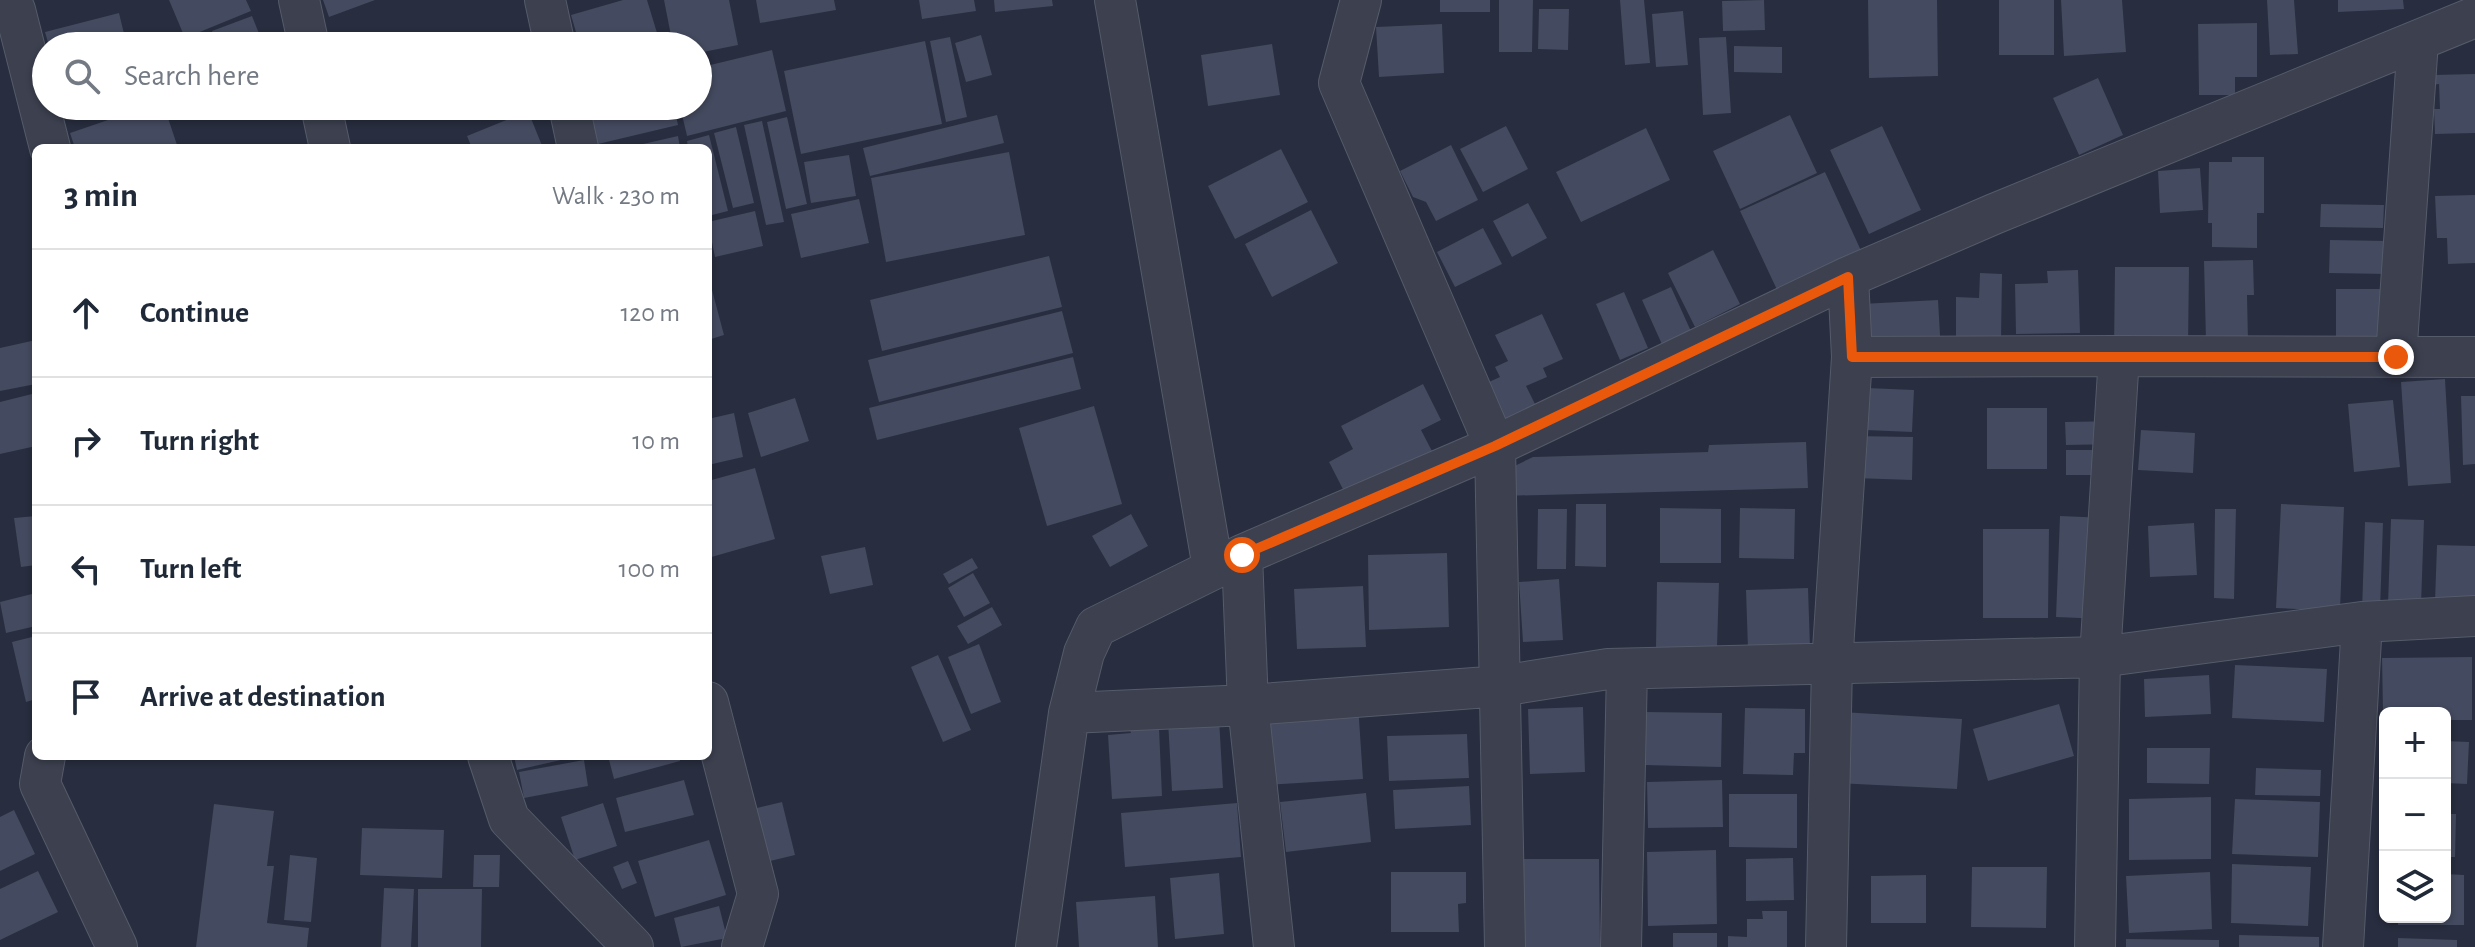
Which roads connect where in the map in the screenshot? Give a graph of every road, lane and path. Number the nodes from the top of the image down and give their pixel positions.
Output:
1 (299, 0) edge
2 (545, 0) edge
3 (1115, 0) edge
4 (1361, 0) edge
5 (17, 9) edge
6 (2475, 17) edge
7 (306, 32) edge
8 (552, 32) edge
9 (2418, 41) junction
10 (32, 72) edge
11 (43, 120) edge
12 (324, 120) edge
13 (572, 120) edge
14 (49, 144) edge
15 (329, 144) edge
16 (577, 144) edge
17 (1848, 277) junction
18 (2119, 356) junction
19 (1852, 357) junction
20 (2396, 357) junction
21 (2475, 357) edge
22 (1495, 446) junction
23 (1228, 562) junction
24 (2475, 616) edge
25 (2362, 622) junction
26 (2100, 657) junction
27 (1832, 665) junction
28 (1627, 669) junction
29 (1501, 686) junction
30 (1248, 705) junction
31 (1069, 713) junction
32 (712, 717) edge
33 (44, 760) edge
34 (489, 760) edge
35 (117, 947) edge
36 (633, 947) edge
37 (742, 947) edge
38 (1036, 947) edge
39 (1274, 947) edge
40 (1505, 947) edge
41 (1621, 947) edge
42 (1826, 947) edge
43 (2095, 947) edge
44 (2343, 947) edge

1 - 7 street
2 - 8 street
3 - 23 street
4 - 22 street
5 - 10 street
6 - 9 street
9 - 17 street
9 - 20 street
11 - 14 street
12 - 15 street
13 - 16 street
17 - 19 street
17 - 22 street
18 - 19 street
18 - 20 street
18 - 26 street
19 - 27 street
20 - 21 street
22 - 23 street
22 - 29 street
23 - 30 street
23 - 31 street
24 - 25 street
25 - 26 street
25 - 44 street
26 - 27 street
26 - 43 street
27 - 28 street
27 - 42 street
28 - 29 street
28 - 41 street
29 - 30 street
29 - 40 street
30 - 31 street
30 - 39 street
31 - 38 street
32 - 37 street
33 - 35 street
34 - 36 street

